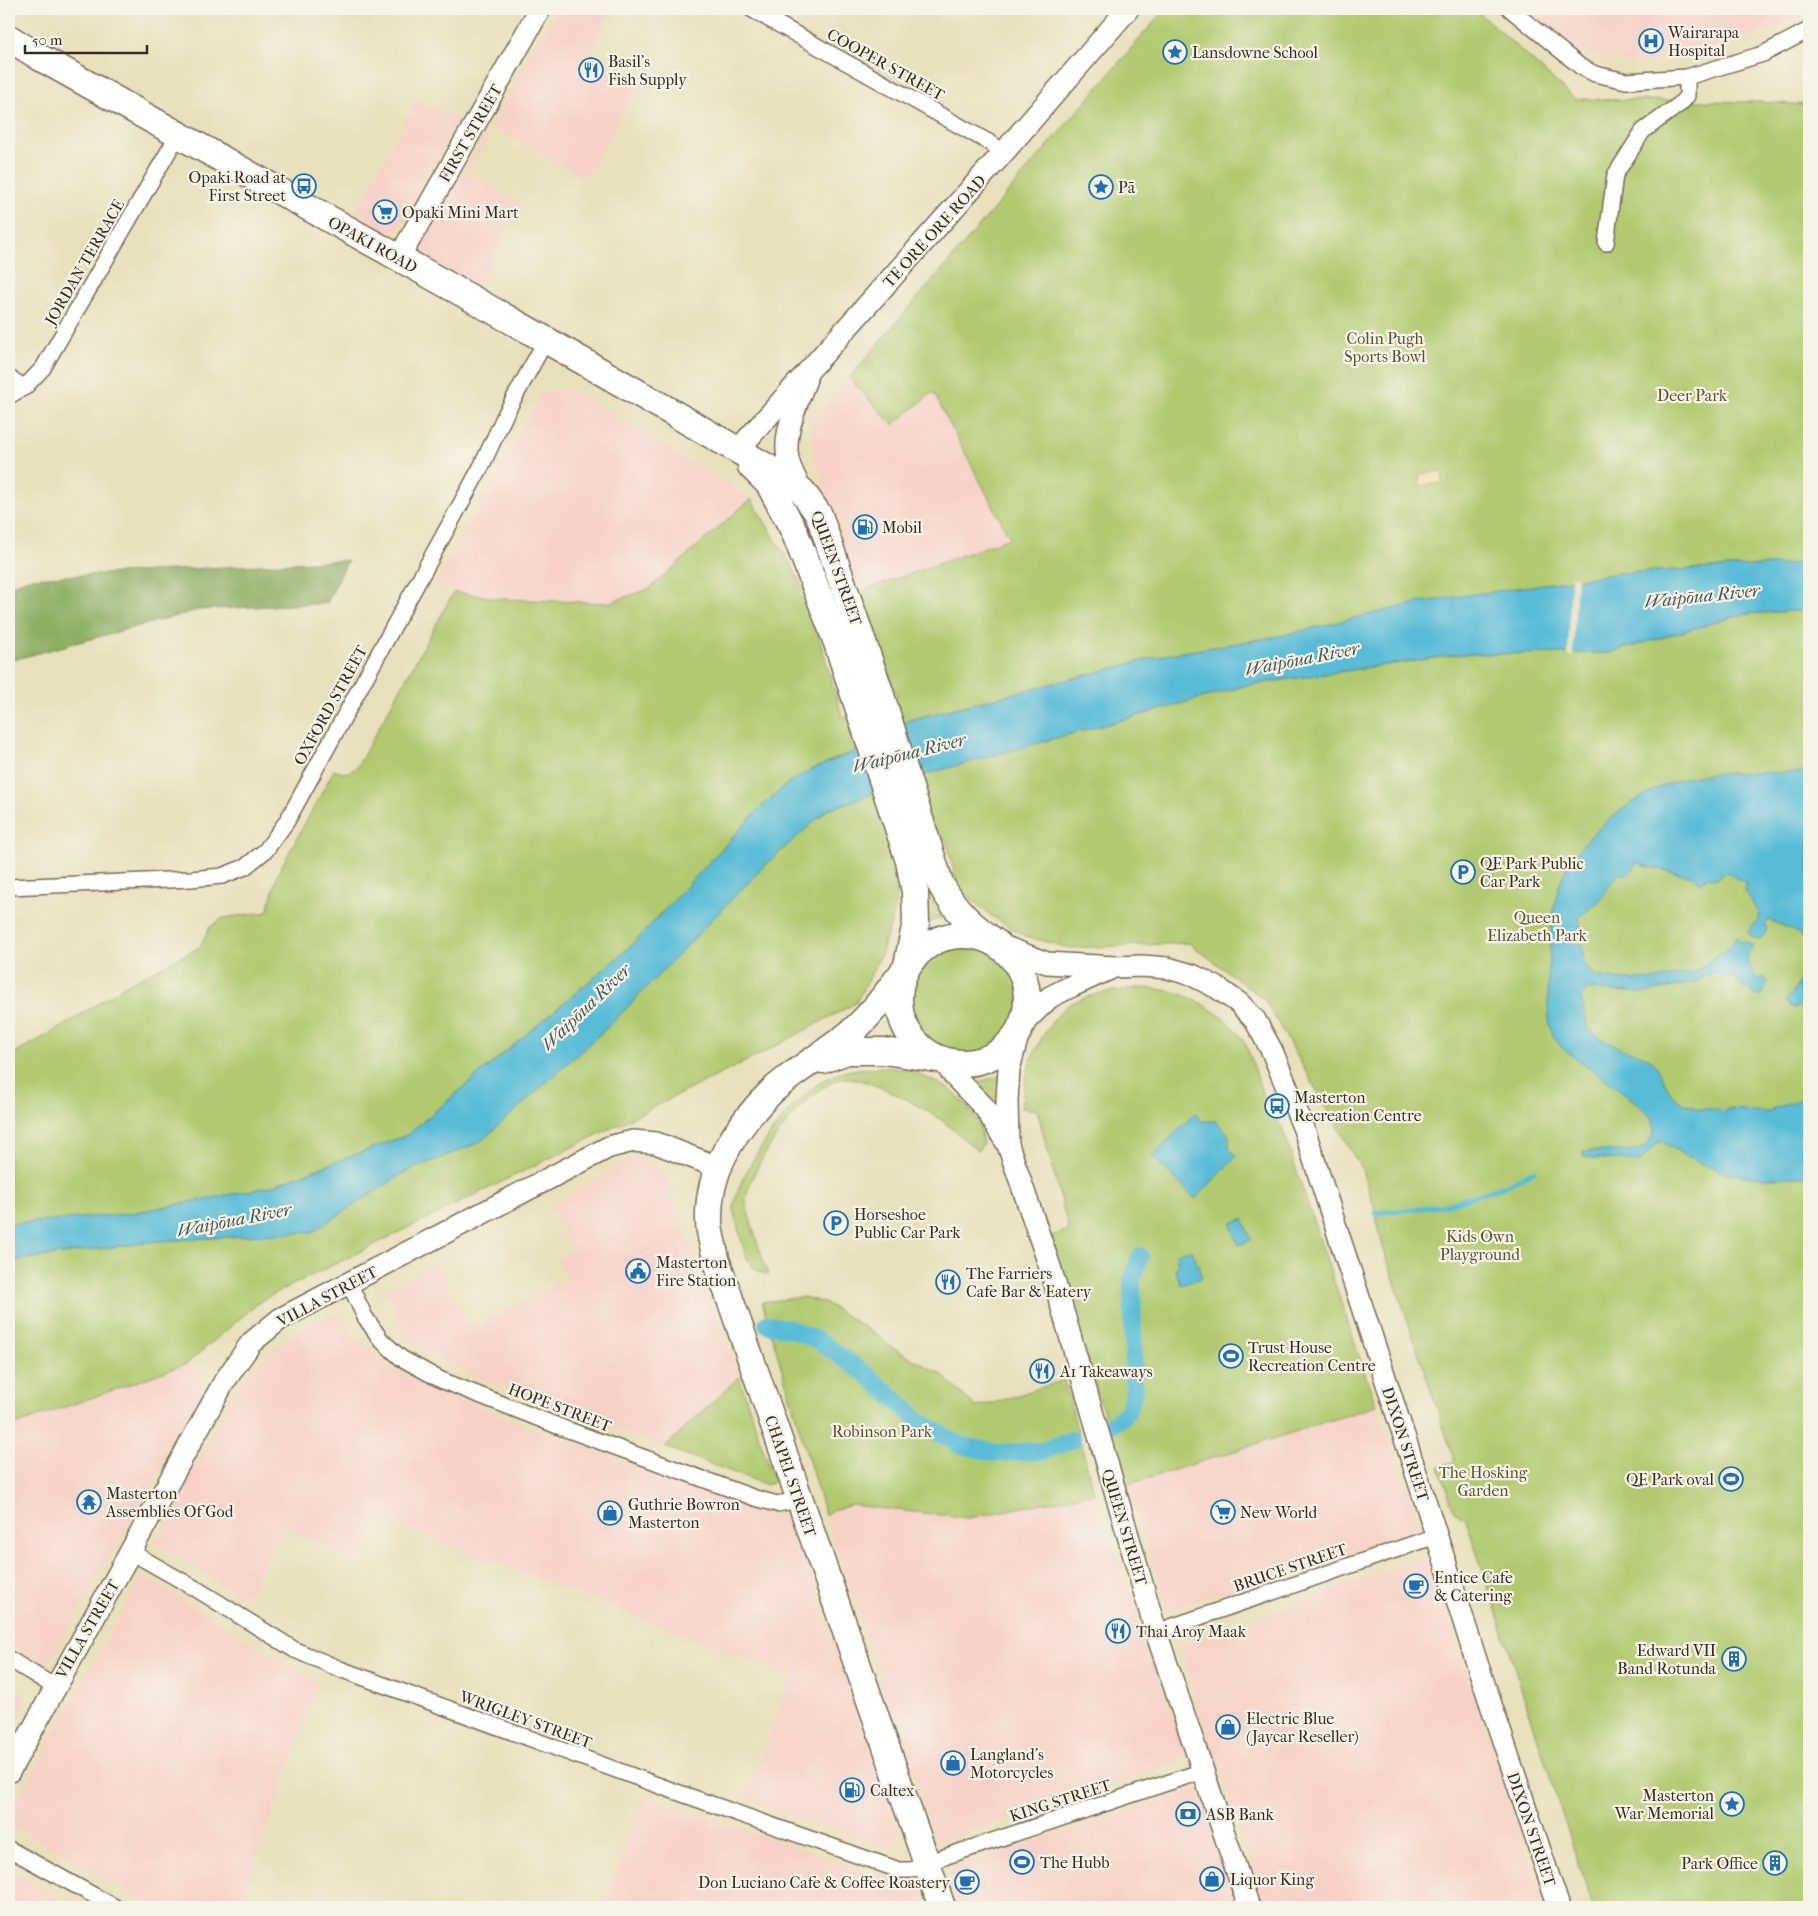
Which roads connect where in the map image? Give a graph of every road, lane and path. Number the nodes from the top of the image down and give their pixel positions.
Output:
1 (540, 9) edge
2 (751, 9) edge
3 (1128, 9) edge
4 (1510, 9) edge
5 (1809, 30) edge
6 (9, 38) edge
7 (1686, 77) junction
8 (178, 134) junction
9 (1003, 153) junction
10 (1606, 243) dead end
11 (399, 258) junction
12 (546, 340) junction
13 (809, 369) junction
14 (9, 378) edge
15 (25, 387) junction
16 (9, 396) edge
17 (737, 451) junction
18 (802, 491) junction
19 (919, 858) junction
20 (9, 887) edge
21 (999, 945) junction
22 (907, 966) junction
23 (1115, 967) junction
24 (1021, 1026) junction
25 (941, 1060) junction
26 (804, 1066) junction
27 (1008, 1145) junction
28 (718, 1168) junction
29 (349, 1283) junction
30 (799, 1500) junction
31 (1436, 1536) junction
32 (131, 1552) junction
33 (1156, 1632) junction
34 (9, 1659) edge
35 (55, 1686) junction
36 (1204, 1771) junction
37 (9, 1772) edge
38 (9, 1849) edge
39 (927, 1862) junction
40 (115, 1907) edge
41 (942, 1907) edge
42 (1249, 1907) edge
43 (1559, 1907) edge

1 - 11 street, FIRST STREET
2 - 9 street, COOPER STREET
3 - 9 street, TE ORE ORE ROAD
4 - 7 street
5 - 7 street
6 - 8 highway, OPAKI ROAD
7 - 10 street
8 - 11 highway, OPAKI ROAD
8 - 15 street, JORDAN TERRACE
9 - 13 street, TE ORE ORE ROAD
11 - 12 highway, OPAKI ROAD
12 - 17 highway, OPAKI ROAD
12 - 20 street, OXFORD STREET
13 - 17 street, TE ORE ORE ROAD
13 - 18 street
14 - 15 street
15 - 16 street, JORDAN TERRACE
17 - 18 highway, QUEEN STREET
17 - 19 highway, QUEEN STREET
18 - 19 highway, QUEEN STREET
19 - 21 highway, QUEEN STREET
19 - 22 highway, QUEEN STREET
21 - 22 highway
21 - 23 street, DIXON STREET
21 - 24 highway
22 - 25 highway
22 - 26 highway, CHAPEL STREET
23 - 24 street, DIXON STREET
23 - 31 street, DIXON STREET
24 - 25 highway
24 - 27 street, QUEEN STREET
25 - 26 highway, CHAPEL STREET
25 - 27 street, QUEEN STREET
26 - 28 highway, CHAPEL STREET
27 - 33 street, QUEEN STREET
28 - 29 street, VILLA STREET
28 - 30 highway, CHAPEL STREET
29 - 30 street, HOPE STREET
29 - 32 street, VILLA STREET
30 - 39 highway, CHAPEL STREET
31 - 33 street, BRUCE STREET
31 - 43 street, DIXON STREET
32 - 35 street, VILLA STREET
32 - 39 street, WRIGLEY STREET
33 - 36 street, QUEEN STREET
34 - 35 street
35 - 37 street, VILLA STREET
36 - 39 street, KING STREET
36 - 42 street, QUEEN STREET
38 - 40 street
39 - 41 highway, CHAPEL STREET

